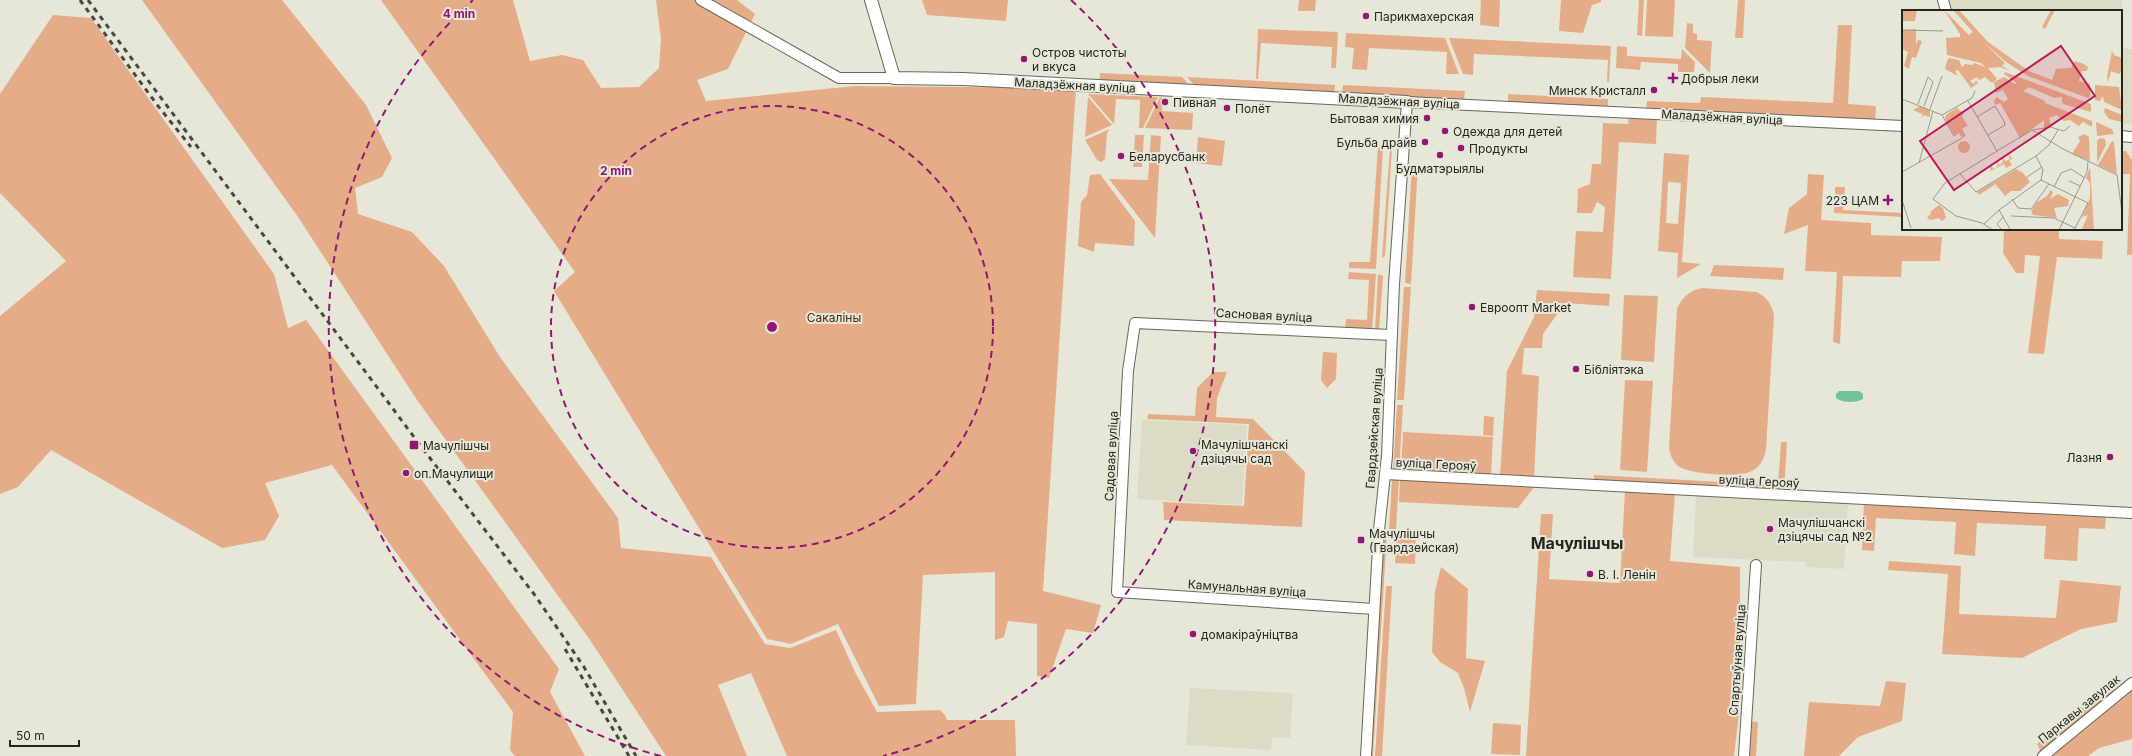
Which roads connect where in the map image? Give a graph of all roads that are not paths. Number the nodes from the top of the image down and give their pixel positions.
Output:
1 (701, 0) edge
2 (871, 0) edge
3 (1943, 0) edge
4 (1946, 10) edge
5 (894, 78) junction
6 (1407, 102) junction
7 (1902, 126) edge
8 (2122, 136) edge
9 (2132, 137) edge
10 (1135, 323) joint
11 (1391, 335) junction
12 (1385, 474) junction
13 (2132, 513) edge
14 (1756, 565) dead end
15 (1118, 592) joint
16 (1374, 609) junction
17 (2132, 683) edge
18 (1366, 756) edge
19 (1744, 756) edge
20 (2043, 756) edge

1 - 5 street
2 - 5 main road
3 - 4 street
5 - 6 main road, Маладзёжная вуліца
6 - 7 street, Маладзёжная вуліца
6 - 11 street, Гвардзейская вуліца
8 - 9 street
10 - 11 street, Сасновая вуліца
10 - 15 street, Садовая вуліца
11 - 12 street, Гвардзейская вуліца
12 - 13 street, вуліца Герояў
12 - 16 street, Гвардзейская вуліца
14 - 19 street, Спартыўная вуліца
15 - 16 street, Камунальная вуліца
16 - 18 street, Гвардзейская вуліца
17 - 20 street, Паркавы завулак

